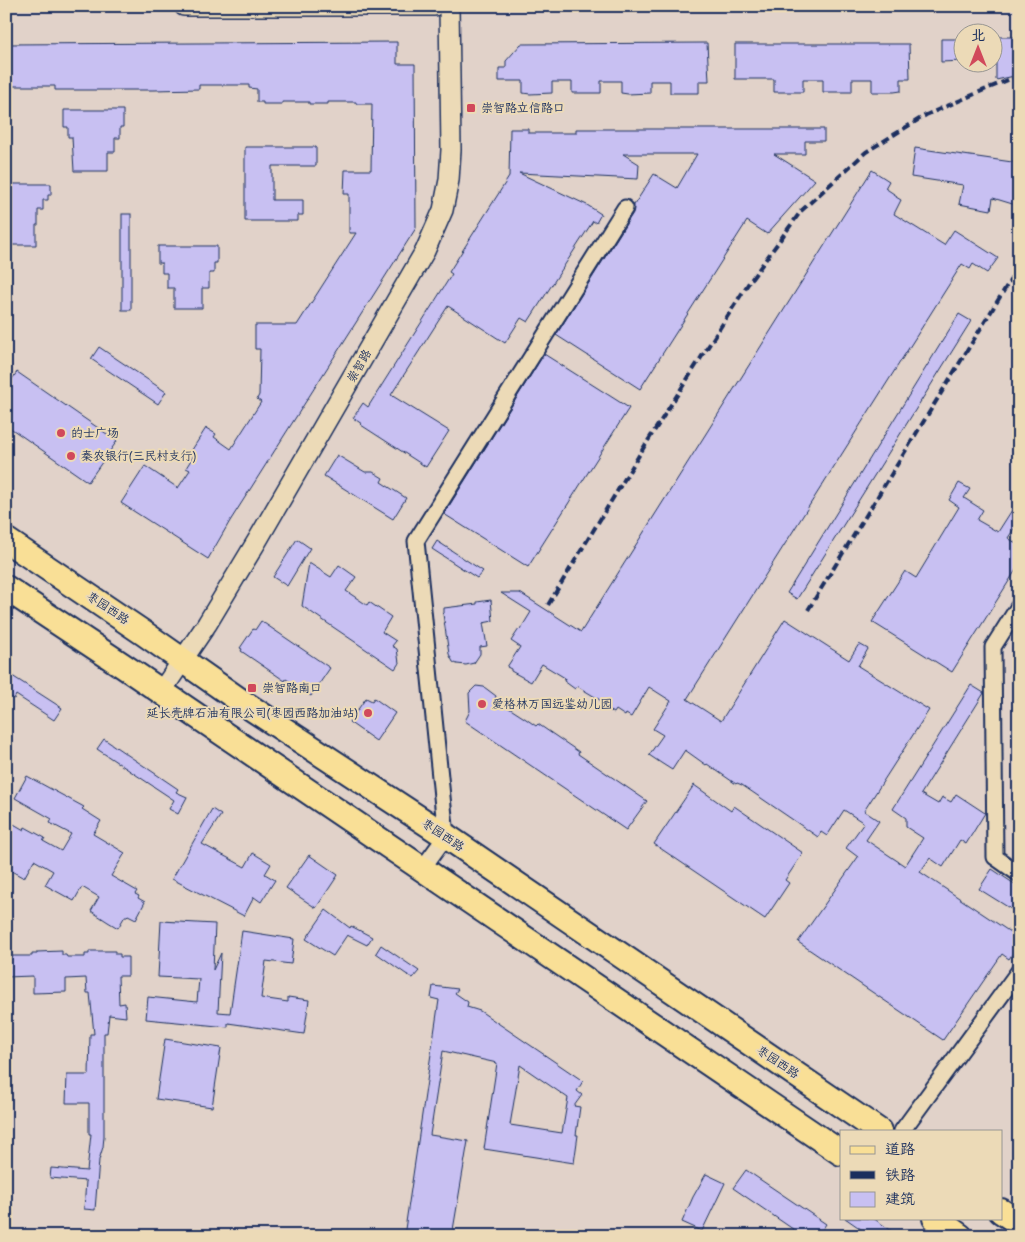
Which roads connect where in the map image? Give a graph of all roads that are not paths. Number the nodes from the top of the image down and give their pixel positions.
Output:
1 (184, 6) edge
2 (434, 6) edge
3 (449, 6) edge
4 (625, 208) dead end
5 (6, 540) edge
6 (6, 588) edge
7 (1019, 606) edge
8 (183, 660) junction
9 (161, 692) junction
10 (446, 836) junction
11 (422, 869) junction
12 (1019, 874) edge
13 (1019, 971) edge
14 (878, 1130) edge
15 (903, 1130) edge
16 (840, 1152) edge
17 (1002, 1212) edge
18 (938, 1220) edge
19 (1019, 1223) edge
20 (960, 1236) edge

1 - 2 street
3 - 8 street, 崇智路
4 - 10 street
5 - 8 main road, 枣园西路
6 - 9 main road
7 - 12 street
8 - 9 street, 崇智路
8 - 10 main road, 枣园西路
9 - 11 main road
10 - 11 street
10 - 14 main road, 枣园西路
11 - 16 main road
13 - 15 street
17 - 19 main road
18 - 20 main road

